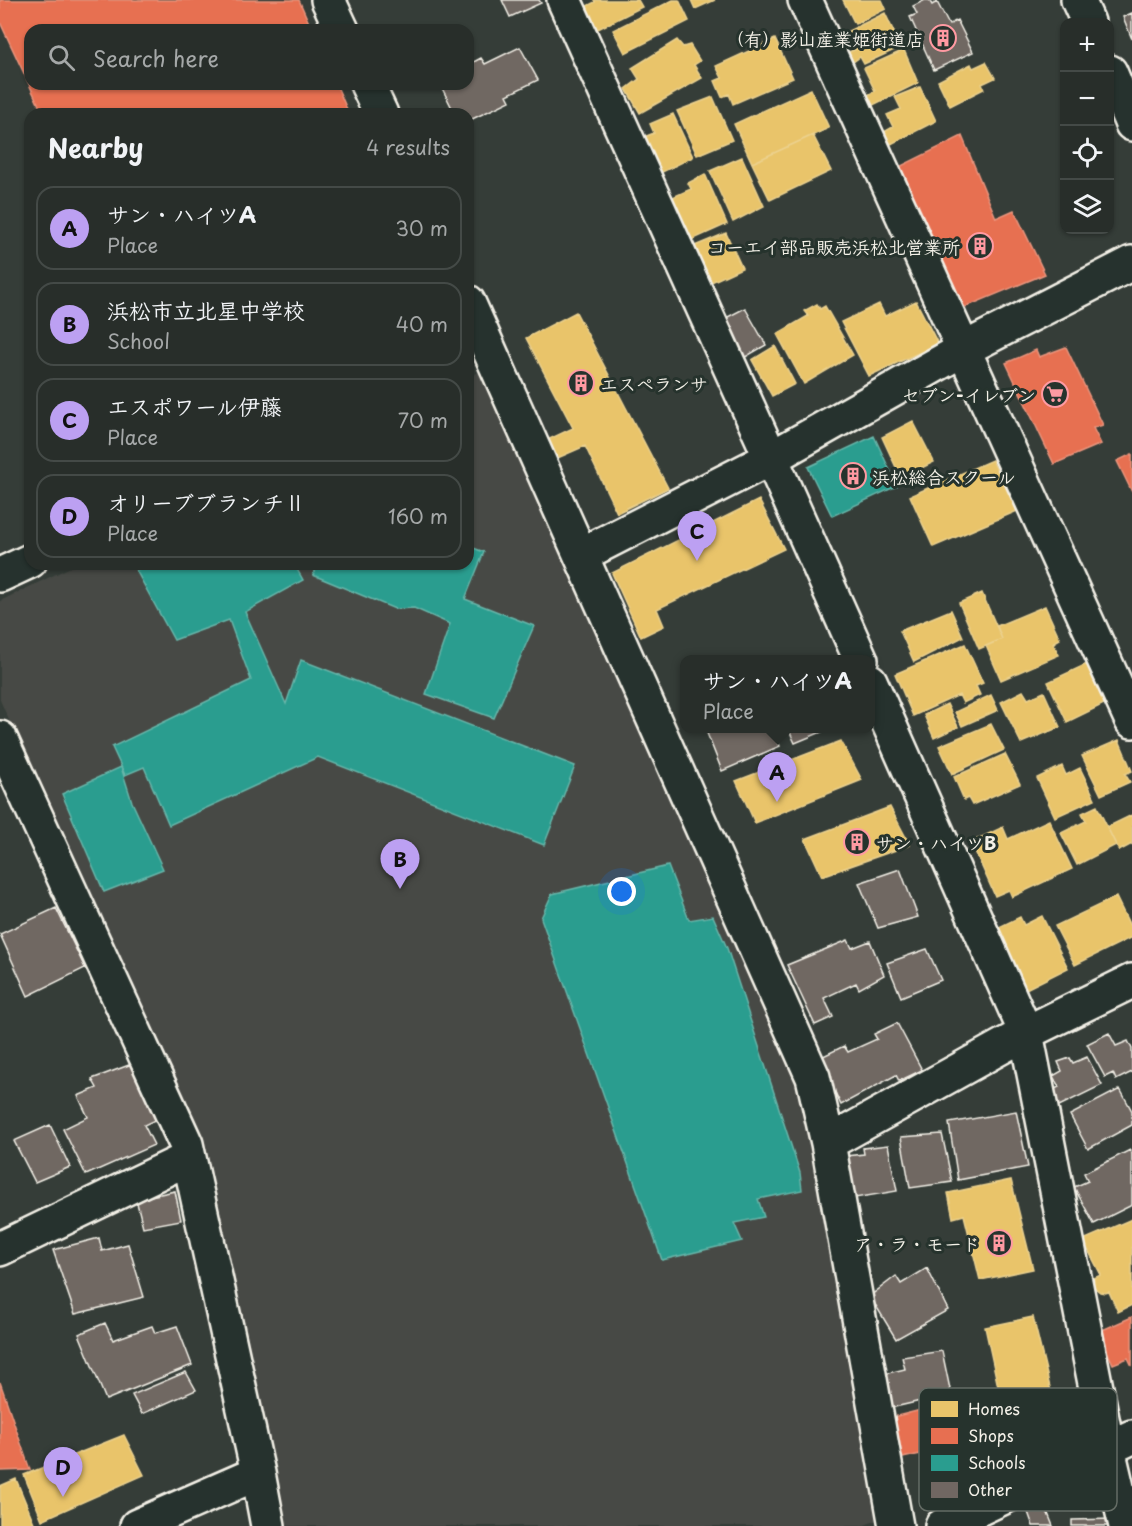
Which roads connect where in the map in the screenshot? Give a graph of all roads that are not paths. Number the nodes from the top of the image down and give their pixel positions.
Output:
1 (328, 0) edge
2 (564, 0) edge
3 (805, 0) edge
4 (1078, 0) edge
5 (1086, 18) edge
6 (339, 24) edge
7 (1114, 81) edge
8 (370, 90) edge
9 (378, 108) edge
10 (1132, 124) edge
11 (1132, 263) edge
12 (474, 330) edge
13 (964, 349) junction
14 (479, 354) edge
15 (771, 458) junction
16 (581, 555) junction
17 (24, 564) edge
18 (0, 575) edge
19 (859, 655) edge
20 (875, 692) edge
21 (1132, 721) edge
22 (0, 738) edge
23 (1132, 981) edge
24 (1026, 1033) junction
25 (828, 1143) junction
26 (189, 1158) junction
27 (0, 1248) edge
28 (1107, 1388) edge
29 (1120, 1443) edge
30 (258, 1473) junction
31 (974, 1511) edge
32 (137, 1526) edge
33 (268, 1526) edge
34 (896, 1526) edge
35 (942, 1526) edge
36 (1126, 1526) edge

1 - 6 street
2 - 15 street
3 - 13 street
4 - 5 street
7 - 10 street
8 - 9 street
11 - 13 street
12 - 14 street
13 - 15 street
13 - 21 street
14 - 16 street
15 - 16 street
15 - 19 street
16 - 25 street
17 - 18 street
20 - 24 street
22 - 26 street
23 - 24 street
24 - 25 street
24 - 28 street
25 - 34 street
26 - 27 street
26 - 30 street
29 - 36 street
30 - 32 street
30 - 33 street
31 - 35 street

